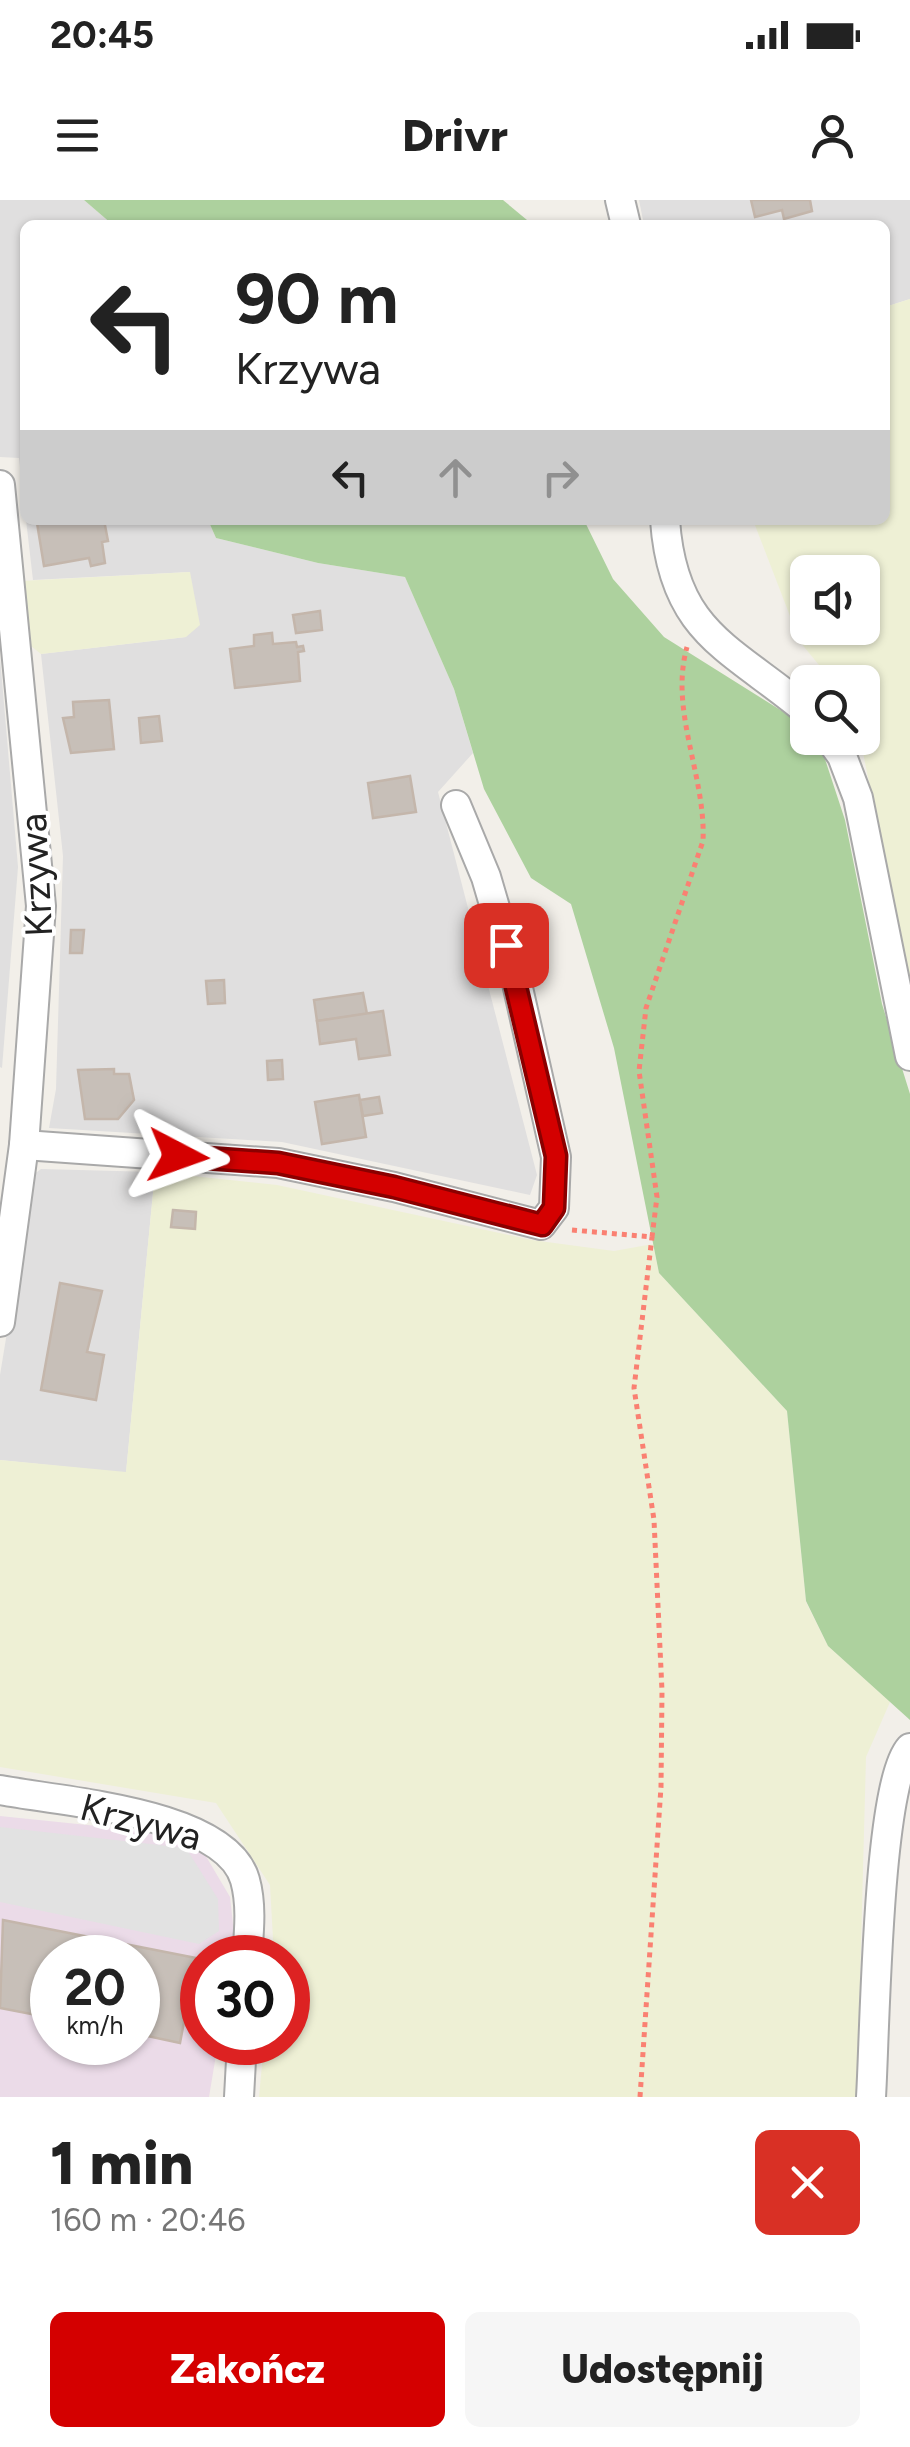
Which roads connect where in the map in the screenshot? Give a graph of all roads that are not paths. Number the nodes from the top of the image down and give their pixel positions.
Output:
1 (0, 485) edge
2 (666, 525) edge
3 (790, 699) edge
4 (841, 755) edge
5 (456, 805) dead end
6 (910, 1056) edge
7 (24, 1146) junction
8 (0, 1322) edge
9 (910, 1748) edge
10 (0, 1790) edge
11 (246, 1935) edge
12 (241, 2065) edge
13 (239, 2097) edge
14 (871, 2097) edge

1 - 7 street, Krzywa
2 - 3 street
4 - 6 street
5 - 7 street
7 - 8 street, Krzywa
9 - 14 street
10 - 11 street, Krzywa
12 - 13 street

